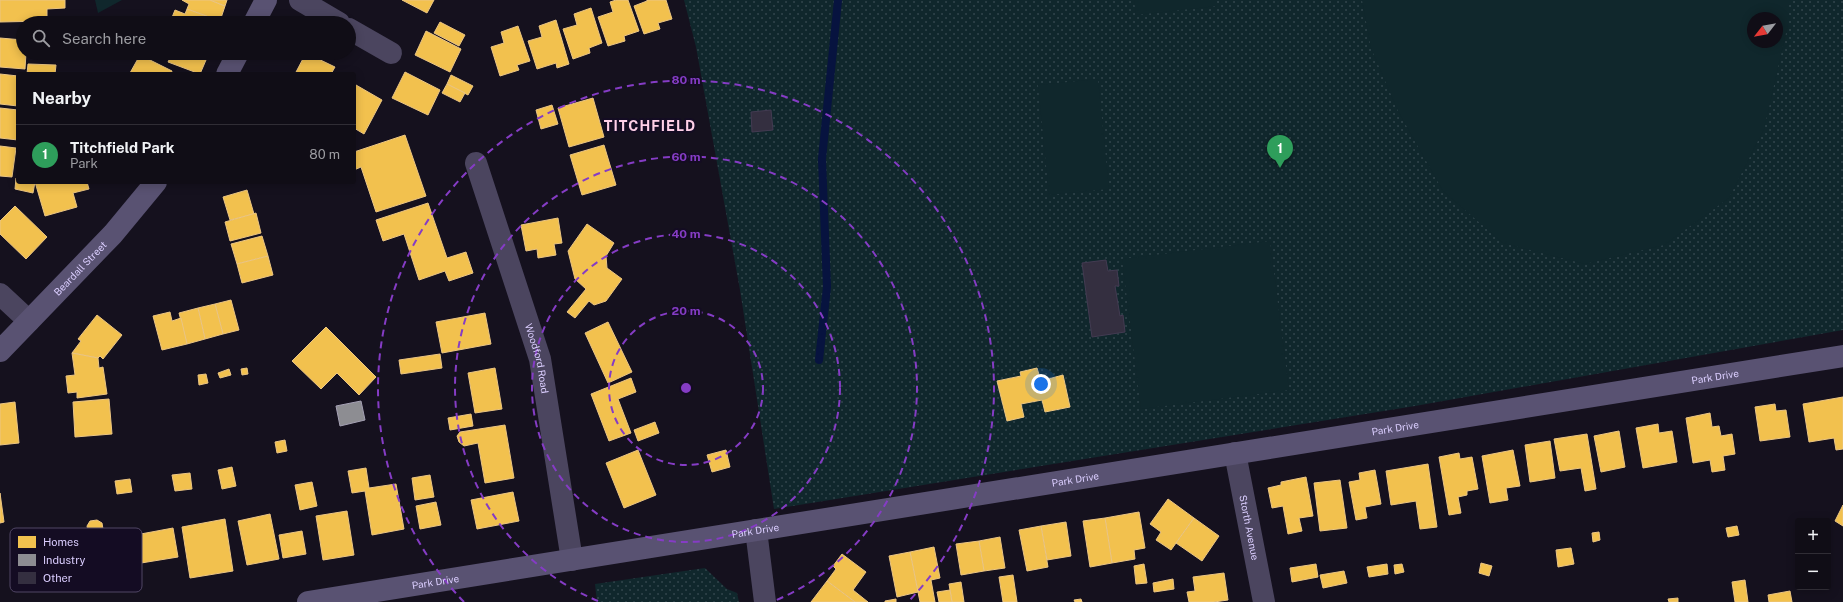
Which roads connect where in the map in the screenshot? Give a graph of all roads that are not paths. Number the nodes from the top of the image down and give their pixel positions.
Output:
1 (266, 0) edge
2 (300, 0) edge
3 (258, 16) edge
4 (327, 16) edge
5 (356, 33) edge
6 (391, 53) dead end
7 (234, 60) edge
8 (228, 72) edge
9 (476, 163) dead end
10 (154, 184) edge
11 (0, 294) edge
12 (29, 320) junction
13 (0, 351) edge
14 (1843, 356) edge
15 (1236, 453) junction
16 (756, 530) junction
17 (572, 560) junction
18 (308, 602) edge
19 (765, 602) edge
20 (1264, 602) edge

1 - 3 street
2 - 4 street
5 - 6 street
7 - 8 street
9 - 17 street, Woodford Road
10 - 12 street, Beardall Street
11 - 12 street
12 - 13 street, Beardall Street
14 - 15 street, Park Drive
15 - 16 street, Park Drive
15 - 20 street, Storth Avenue
16 - 17 street, Park Drive
16 - 19 street
17 - 18 street, Park Drive

